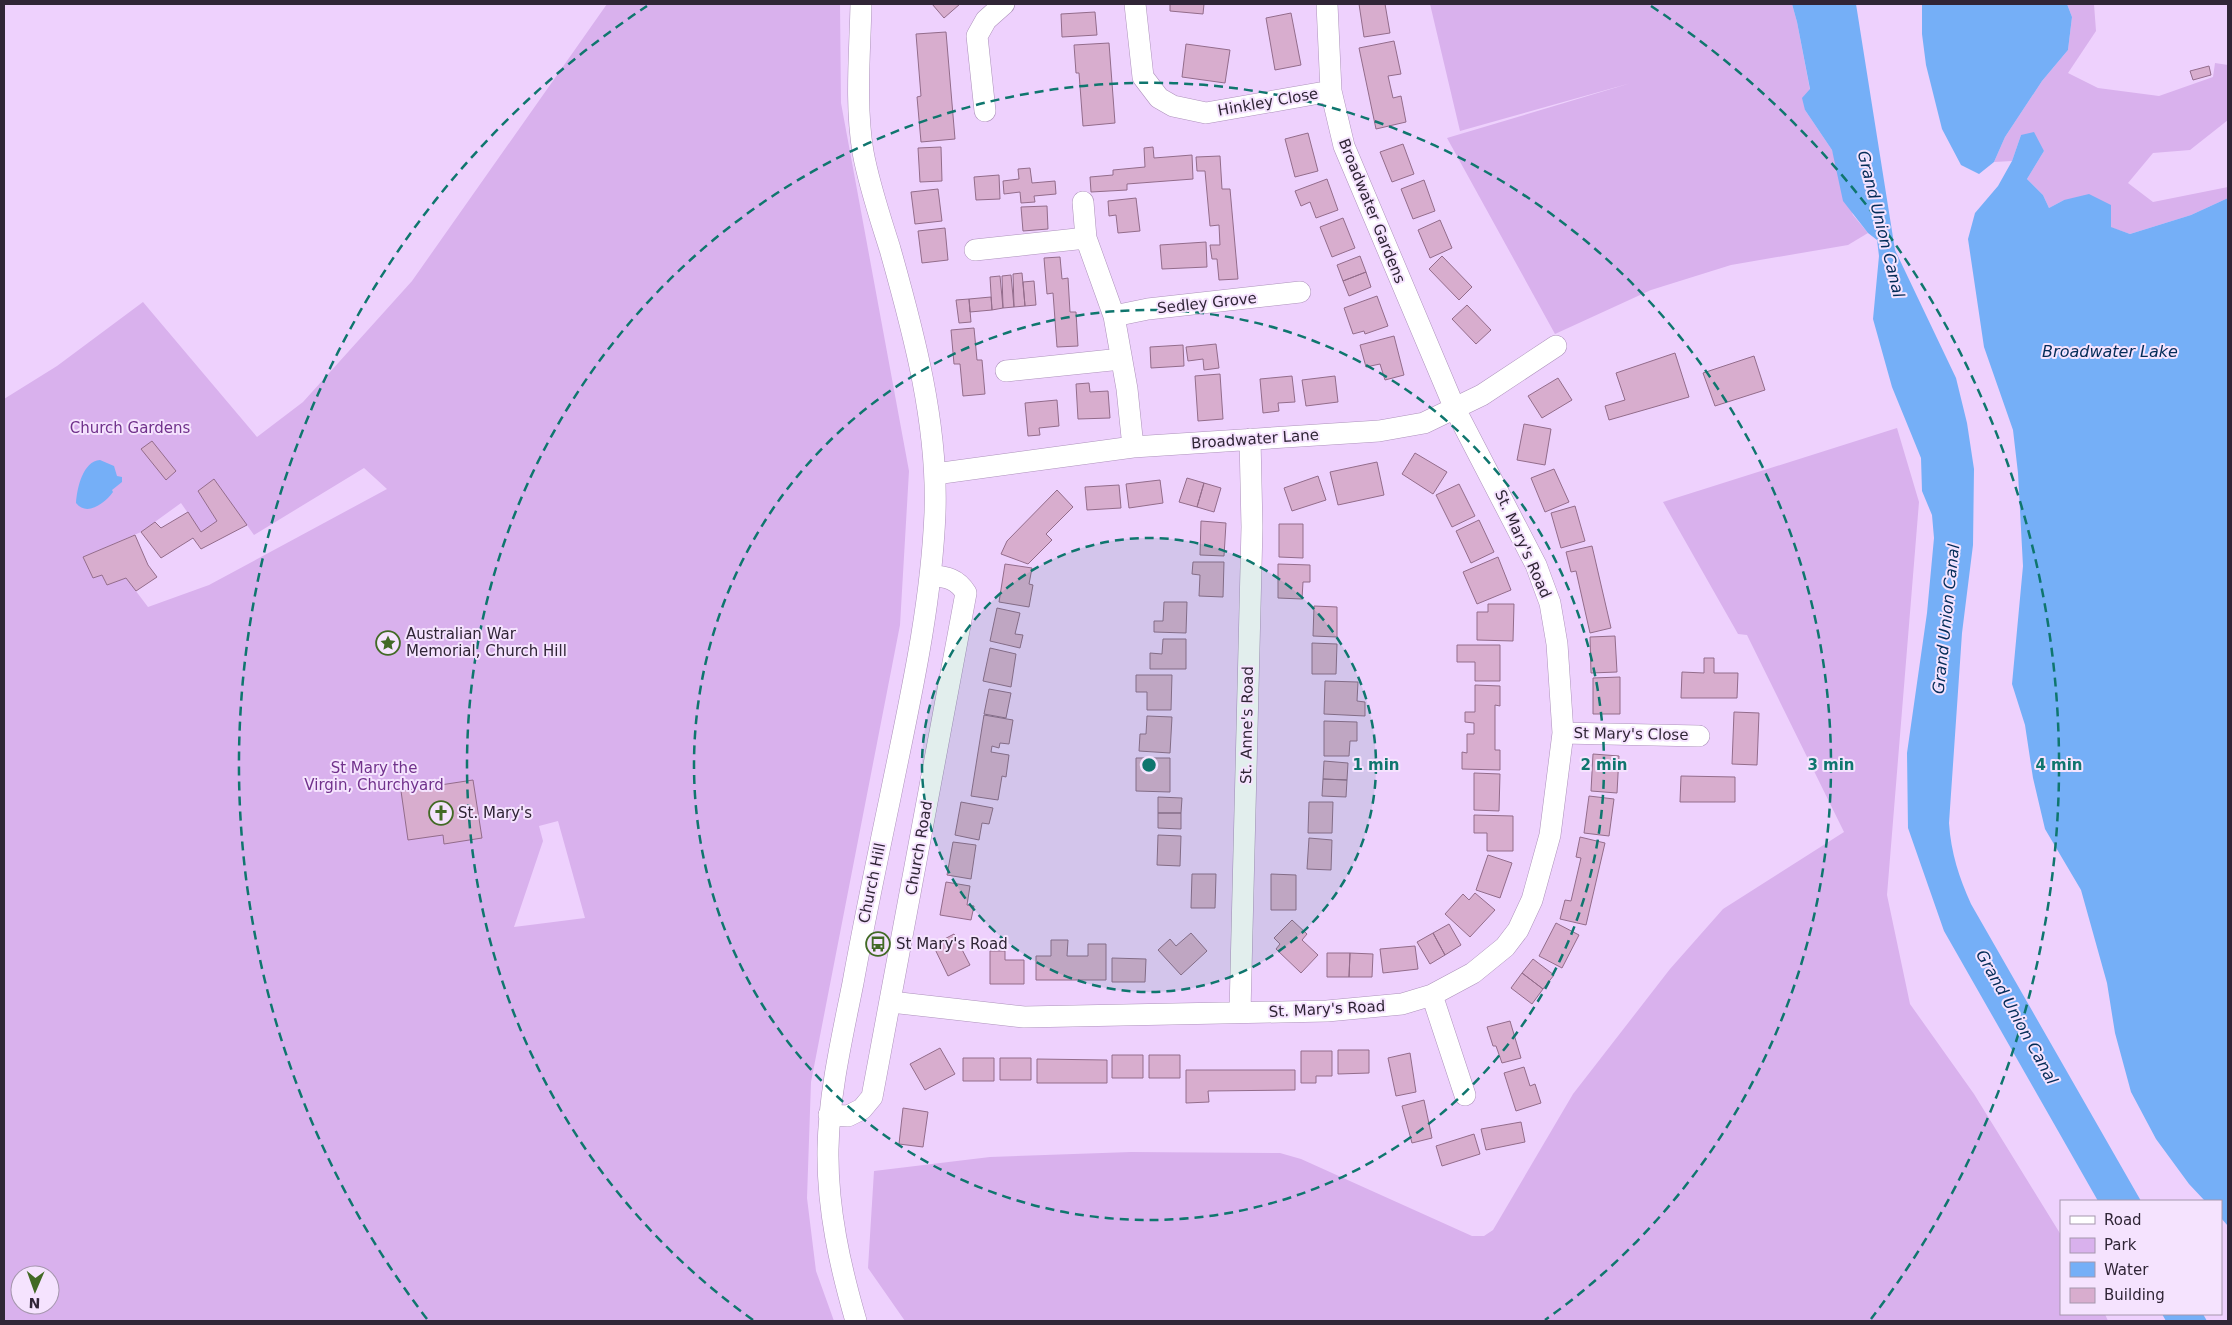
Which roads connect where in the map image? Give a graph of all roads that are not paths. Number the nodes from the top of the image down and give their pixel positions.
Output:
1 (861, 4) edge
2 (1004, 4) edge
3 (1135, 4) edge
4 (1328, 4) edge
5 (1331, 90) junction
6 (985, 111) dead end
7 (1083, 202) dead end
8 (1086, 238) junction
9 (975, 250) dead end
10 (1300, 292) dead end
11 (1114, 316) junction
12 (1556, 346) dead end
13 (1121, 359) junction
14 (1006, 371) dead end
15 (1455, 409) junction
16 (1250, 439) junction
17 (1133, 447) junction
18 (935, 474) junction
19 (930, 575) junction
20 (1563, 733) junction
21 (1699, 736) dead end
22 (1432, 995) junction
23 (891, 1002) junction
24 (1240, 1012) junction
25 (1465, 1094) dead end
26 (829, 1115) junction
27 (856, 1321) edge

1 - 18 street, Church Hill
2 - 6 street
3 - 5 street, Hinkley Close
4 - 5 street, Broadwater Gardens
5 - 15 street, Broadwater Gardens
7 - 8 street
8 - 9 street
8 - 11 street
10 - 11 street, Sedley Grove
11 - 13 street
12 - 15 street, Broadwater Lane
13 - 14 street
13 - 17 street
15 - 16 street, Broadwater Lane
15 - 20 street, St. Mary's Road
16 - 17 street, Broadwater Lane
16 - 24 street, St. Anne's Road
17 - 18 street, Broadwater Lane
18 - 19 street, Church Hill
19 - 23 street, Church Road
19 - 26 street, Church Hill
20 - 21 street, St Mary's Close
20 - 22 street, St. Mary's Road
22 - 24 street, St. Mary's Road
22 - 25 street
23 - 24 street, St. Mary's Road
23 - 26 street, Church Road
26 - 27 street, Church Hill

